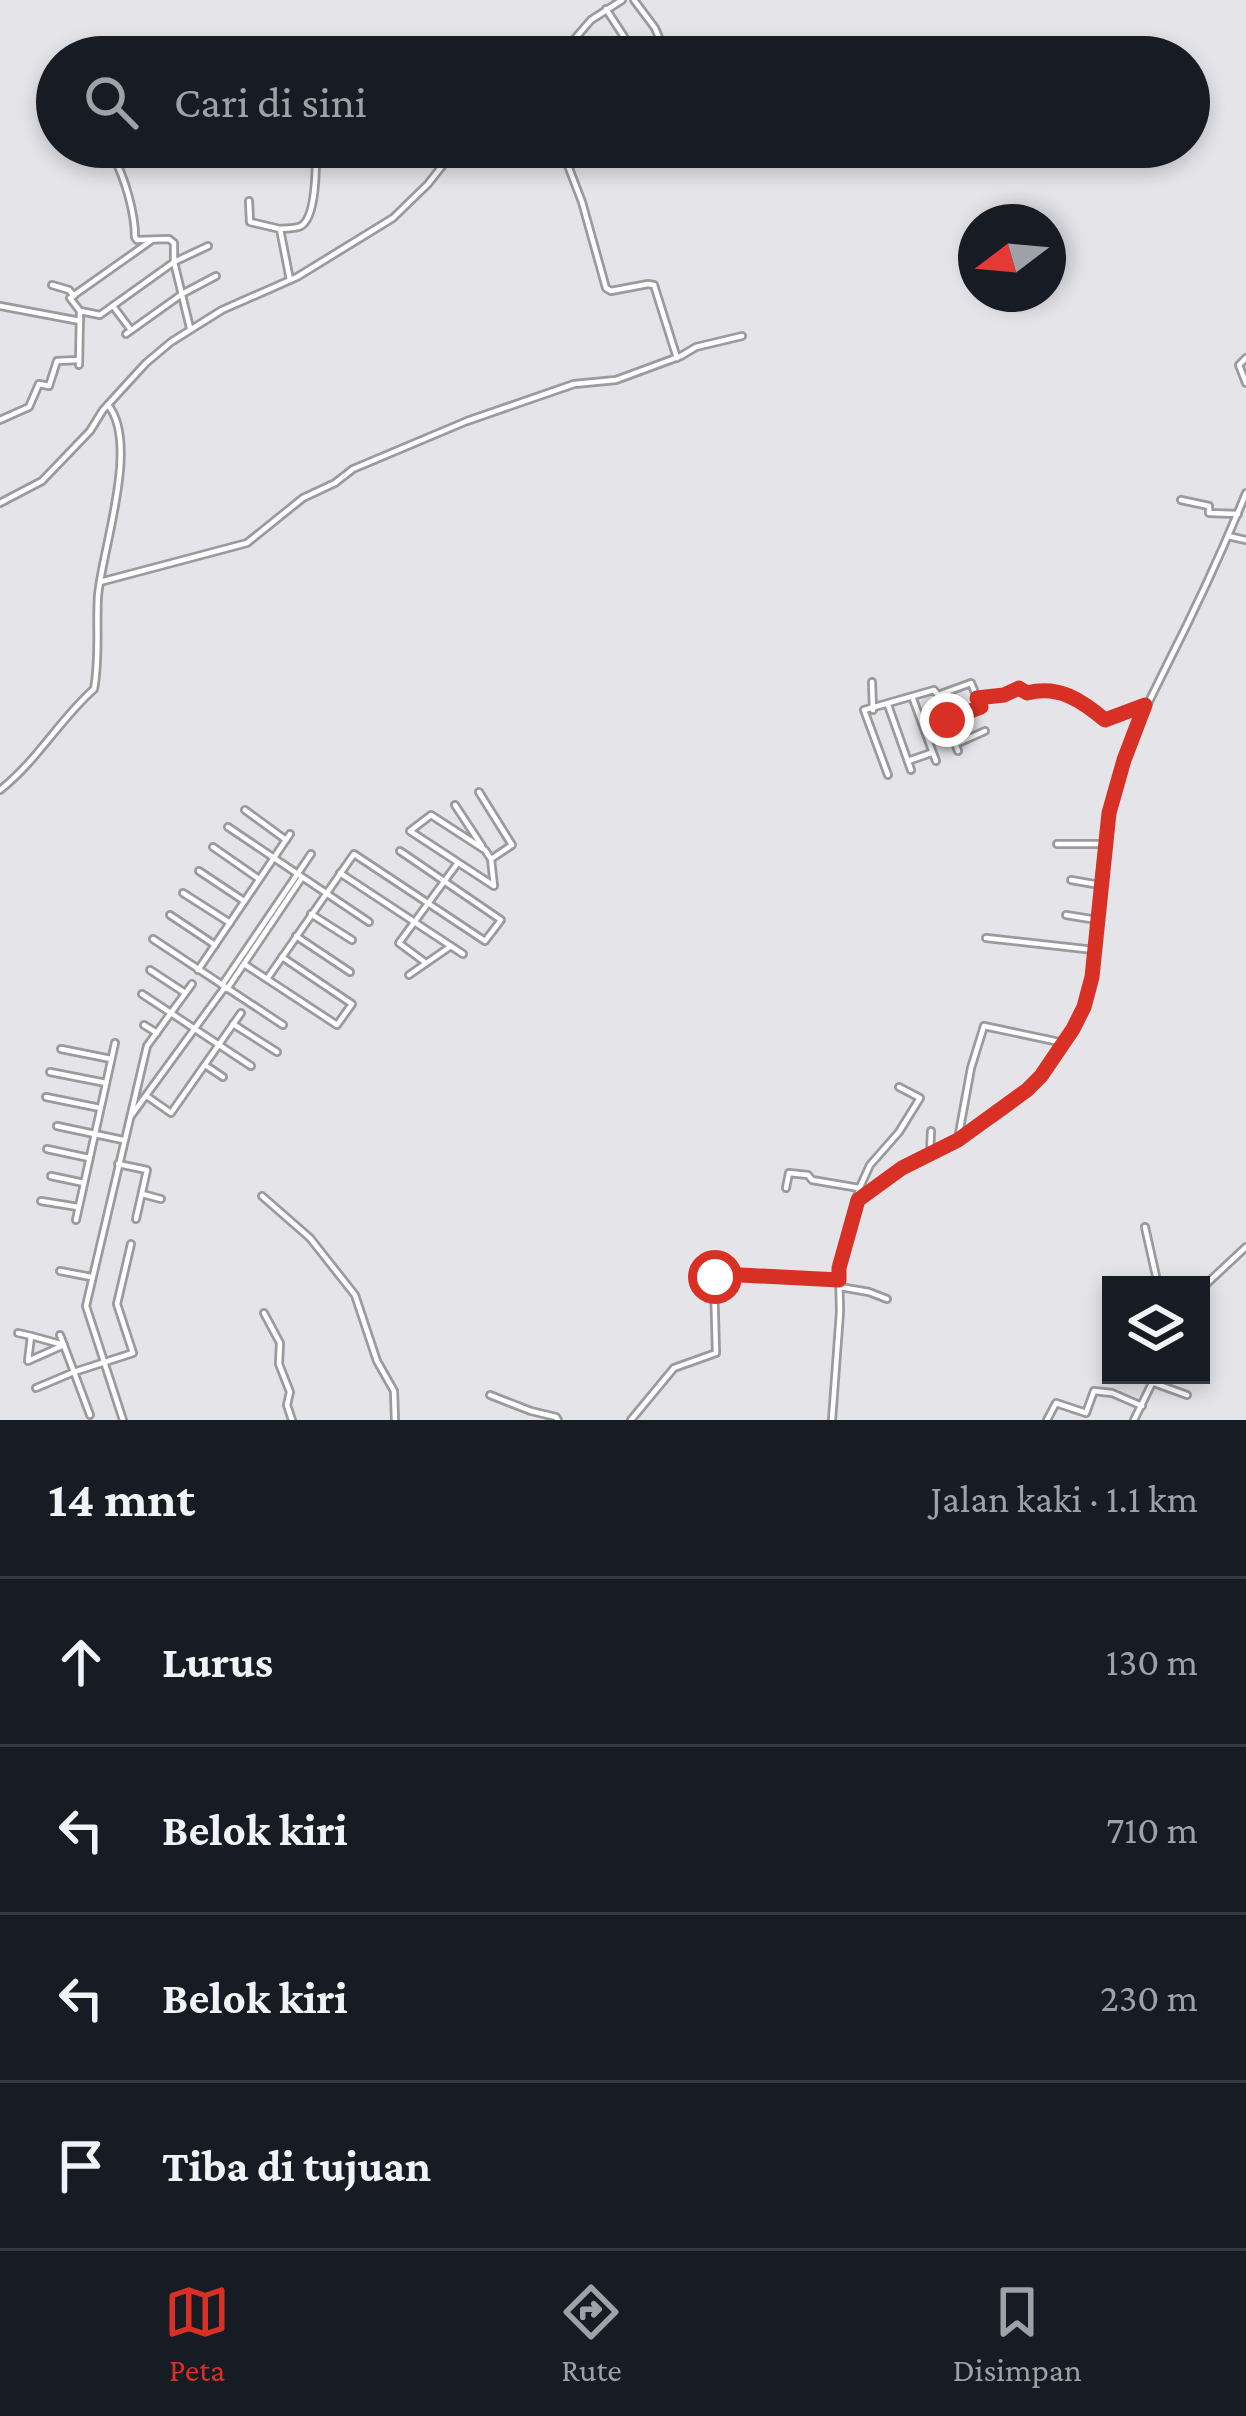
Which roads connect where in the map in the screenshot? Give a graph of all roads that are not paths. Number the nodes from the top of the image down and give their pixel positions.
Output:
1 (622, 0) edge
2 (634, 0) edge
3 (606, 9) junction
4 (577, 36) edge
5 (624, 36) edge
6 (658, 36) edge
7 (119, 168) edge
8 (315, 168) edge
9 (441, 168) edge
10 (569, 168) edge
11 (249, 201) dead end
12 (280, 229) junction
13 (152, 240) junction
14 (208, 246) dead end
15 (175, 262) junction
16 (216, 276) dead end
17 (290, 280) junction
18 (52, 285) dead end
19 (182, 294) junction
20 (74, 296) junction
21 (0, 306) edge
22 (113, 306) junction
23 (80, 310) junction
24 (80, 321) junction
25 (190, 328) junction
26 (742, 336) dead end
27 (677, 358) junction
28 (1246, 358) edge
29 (1246, 382) edge
30 (108, 405) junction
31 (0, 416) edge
32 (1246, 493) edge
33 (1181, 500) dead end
34 (0, 503) edge
35 (1238, 514) junction
36 (1228, 536) junction
37 (1246, 540) edge
38 (100, 582) junction
39 (872, 682) dead end
40 (938, 694) junction
41 (912, 697) junction
42 (977, 698) junction
43 (888, 705) junction
44 (1145, 705) junction
45 (873, 710) junction
46 (947, 720) junction
47 (985, 731) dead end
48 (932, 752) junction
49 (908, 761) junction
50 (936, 761) dead end
51 (911, 770) dead end
52 (888, 775) dead end
53 (0, 790) edge
54 (479, 792) dead end
55 (455, 805) dead end
56 (245, 810) dead end
57 (228, 827) dead end
58 (1057, 844) dead end
59 (1104, 844) junction
60 (213, 848) dead end
61 (400, 850) dead end
62 (485, 850) junction
63 (311, 854) dead end
64 (273, 858) junction
65 (491, 859) junction
66 (458, 862) junction
67 (199, 872) dead end
68 (340, 872) junction
69 (299, 876) junction
70 (259, 879) junction
71 (1071, 880) dead end
72 (445, 882) junction
73 (1100, 885) junction
74 (183, 893) dead end
75 (326, 893) junction
76 (244, 902) junction
77 (430, 904) junction
78 (311, 914) junction
79 (170, 915) dead end
80 (1066, 915) dead end
81 (1097, 920) junction
82 (368, 922) dead end
83 (415, 922) junction
84 (230, 923) junction
85 (296, 936) junction
86 (986, 938) dead end
87 (153, 939) dead end
88 (352, 940) dead end
89 (214, 945) junction
90 (451, 946) junction
91 (1095, 950) junction
92 (463, 955) dead end
93 (282, 957) junction
94 (426, 963) junction
95 (244, 964) junction
96 (150, 970) dead end
97 (199, 970) junction
98 (350, 972) dead end
99 (409, 975) dead end
100 (267, 979) junction
101 (192, 984) dead end
102 (224, 987) junction
103 (185, 993) junction
104 (142, 994) dead end
105 (241, 1012) dead end
106 (171, 1014) junction
107 (233, 1024) junction
108 (144, 1025) dead end
109 (283, 1025) dead end
110 (195, 1029) junction
111 (157, 1033) junction
112 (115, 1043) dead end
113 (1064, 1043) junction
114 (219, 1045) junction
115 (61, 1048) dead end
116 (278, 1052) dead end
117 (111, 1059) junction
118 (205, 1065) junction
119 (251, 1066) dead end
120 (50, 1072) dead end
121 (223, 1077) dead end
122 (106, 1084) junction
123 (899, 1087) dead end
124 (46, 1096) dead end
125 (146, 1096) junction
126 (100, 1108) junction
127 (128, 1120) junction
128 (57, 1126) dead end
129 (931, 1131) dead end
130 (95, 1134) junction
131 (123, 1140) junction
132 (958, 1140) junction
133 (47, 1150) dead end
134 (930, 1154) junction
135 (89, 1158) junction
136 (118, 1164) junction
137 (147, 1170) junction
138 (158, 1173) dead end
139 (51, 1176) dead end
140 (84, 1183) junction
141 (787, 1188) dead end
142 (860, 1188) junction
143 (142, 1194) junction
144 (262, 1196) dead end
145 (161, 1198) dead end
146 (858, 1200) junction
147 (41, 1201) dead end
148 (78, 1207) junction
149 (76, 1220) dead end
150 (136, 1220) dead end
151 (1145, 1227) dead end
152 (130, 1244) dead end
153 (1246, 1246) edge
154 (60, 1271) dead end
155 (92, 1276) junction
156 (1157, 1276) edge
157 (1210, 1280) edge
158 (840, 1283) junction
159 (887, 1299) dead end
160 (264, 1313) dead end
161 (19, 1333) dead end
162 (60, 1335) dead end
163 (31, 1336) junction
164 (64, 1345) junction
165 (104, 1363) junction
166 (74, 1372) junction
167 (1153, 1384) edge
168 (1165, 1384) edge
169 (36, 1388) dead end
170 (490, 1395) dead end
171 (1187, 1395) dead end
172 (1142, 1406) junction
173 (90, 1415) dead end
174 (123, 1420) edge
175 (292, 1420) edge
176 (395, 1420) edge
177 (558, 1420) edge
178 (631, 1420) edge
179 (832, 1420) edge
180 (1047, 1420) edge
181 (1134, 1420) edge

1 - 3 street
2 - 6 street
3 - 4 street
3 - 5 street
7 - 13 street
8 - 12 street
9 - 17 street
10 - 27 street
11 - 12 street
12 - 17 street
13 - 15 street
13 - 20 street
14 - 15 street
15 - 19 street
15 - 22 street
16 - 19 street
17 - 25 street
18 - 20 street
19 - 22 street
19 - 25 street
20 - 23 street
21 - 24 street
22 - 23 street
23 - 24 street
24 - 31 street
25 - 30 street
26 - 27 street
27 - 38 street
28 - 29 street
30 - 34 street
30 - 38 street
32 - 35 street
33 - 35 street
35 - 36 street
36 - 37 street
36 - 44 street
38 - 53 street
39 - 45 street
40 - 41 street
40 - 42 street
40 - 46 street
41 - 43 street
41 - 48 street
42 - 44 street
42 - 46 street
43 - 45 street
43 - 49 street
44 - 59 street
45 - 52 street
46 - 47 street
48 - 49 street
48 - 50 street
49 - 51 street
54 - 65 street
55 - 62 street
56 - 64 street
57 - 64 street
58 - 59 street
59 - 73 street
60 - 70 street
61 - 72 street
62 - 65 street
62 - 66 street
63 - 69 street
64 - 69 street
64 - 70 street
65 - 66 street
66 - 72 street
67 - 76 street
68 - 75 street
68 - 77 street
68 - 83 street
69 - 75 street
69 - 95 street
69 - 102 street
70 - 76 street
71 - 73 street
72 - 77 street
72 - 77 street
73 - 81 street
74 - 84 street
75 - 78 street
75 - 82 street
76 - 84 street
77 - 83 street
78 - 85 street
78 - 88 street
79 - 89 street
80 - 81 street
81 - 91 street
83 - 90 street
83 - 94 street
84 - 89 street
85 - 93 street
85 - 98 street
86 - 91 street
87 - 97 street
89 - 97 street
90 - 92 street
90 - 94 street
91 - 113 street
93 - 100 street
93 - 100 street
94 - 99 street
95 - 100 street
95 - 102 street
96 - 103 street
97 - 102 street
101 - 103 street
102 - 109 street
102 - 110 street
103 - 106 street
104 - 106 street
105 - 107 street
106 - 110 street
106 - 111 street
107 - 114 street
107 - 116 street
108 - 111 street
110 - 114 street
110 - 125 street
111 - 127 street
112 - 117 street
113 - 132 street
113 - 132 street
114 - 118 street
114 - 119 street
115 - 117 street
117 - 122 street
118 - 121 street
118 - 125 street
120 - 122 street
122 - 126 street
123 - 142 street
124 - 126 street
125 - 127 street
126 - 130 street
127 - 131 street
128 - 130 street
129 - 134 street
130 - 131 street
130 - 135 street
131 - 136 street
132 - 134 street
133 - 135 street
134 - 146 street
135 - 140 street
136 - 137 street
136 - 155 street
137 - 138 street
137 - 143 street
139 - 140 street
140 - 148 street
141 - 142 street
142 - 146 street
143 - 145 street
143 - 150 street
144 - 176 street
146 - 158 street
147 - 148 street
148 - 149 street
151 - 156 street
152 - 165 street
153 - 157 street
154 - 155 street
155 - 165 street
158 - 159 street
158 - 178 street
158 - 179 street
160 - 175 street
161 - 163 street
162 - 164 street
163 - 164 street
163 - 164 street
164 - 166 street
165 - 166 street
165 - 174 street
166 - 169 street
166 - 173 street
167 - 172 street
168 - 171 street
170 - 177 street
172 - 180 street
172 - 181 street

